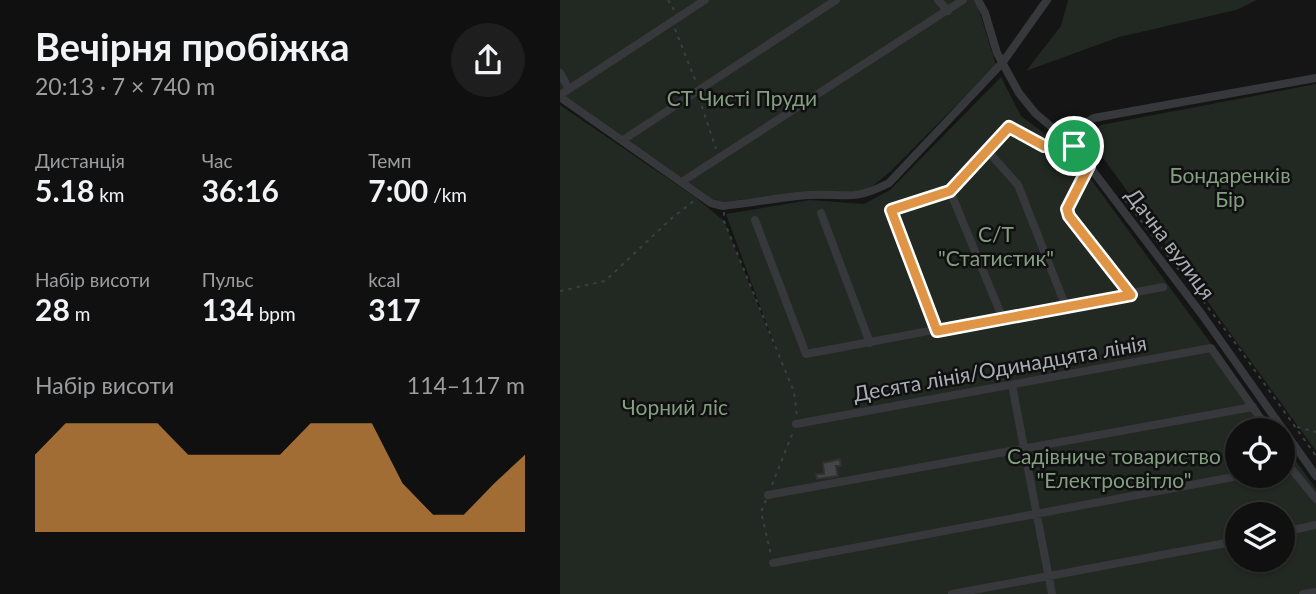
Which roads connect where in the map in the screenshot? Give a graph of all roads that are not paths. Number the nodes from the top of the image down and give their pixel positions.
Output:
1 (705, 0) edge
2 (836, 0) edge
3 (938, 0) edge
4 (964, 0) edge
5 (978, 0) edge
6 (1047, 0) edge
7 (948, 11) junction
8 (1003, 62) junction
9 (560, 73) edge
10 (1316, 78) edge
11 (569, 89) junction
12 (560, 96) edge
13 (1065, 136) junction
14 (623, 140) junction
15 (1074, 146) junction
16 (986, 149) junction
17 (1089, 166) junction
18 (683, 181) junction
19 (950, 191) junction
20 (821, 213) dead end
21 (755, 220) dead end
22 (1163, 287) dead end
23 (1131, 295) junction
24 (1066, 307) junction
25 (1003, 318) junction
26 (937, 331) junction
27 (870, 343) junction
28 (1012, 385) junction
29 (1253, 407) junction
30 (1259, 418) edge
31 (796, 424) road end
32 (1024, 449) junction
33 (1308, 465) junction
34 (1295, 466) edge
35 (1316, 476) edge
36 (1295, 477) edge
37 (1225, 479) edge
38 (768, 495) road end
39 (1316, 499) edge
40 (1035, 513) junction
41 (1316, 526) edge
42 (1295, 530) edge
43 (1225, 543) edge
44 (773, 563) road end
45 (1048, 577) junction
46 (1316, 592) edge
47 (952, 594) edge
48 (1052, 594) edge
49 (1303, 594) edge

1 - 11 street
2 - 14 street
3 - 7 street
4 - 7 street
5 - 8 street, Дачна вулиця
6 - 8 street
7 - 18 street
8 - 13 street, Дачна вулиця
8 - 18 street
9 - 11 street
10 - 13 street
11 - 12 street
12 - 14 street
13 - 15 street, Дачна вулиця
14 - 18 street
15 - 16 street
15 - 17 street, Дачна вулиця
16 - 19 street
16 - 24 street
17 - 23 street
17 - 33 street, Дачна вулиця
19 - 25 street
19 - 26 street
20 - 27 street
21 - 27 street
22 - 23 street
23 - 24 street
24 - 25 street
25 - 26 street
26 - 27 street
28 - 29 street, Десята лінія/Одинадцята лінія
28 - 31 street, Десята лінія/Одинадцята лінія
28 - 32 street
29 - 30 street
29 - 32 street
32 - 38 street
32 - 40 street
33 - 34 street
33 - 35 street, Дачна вулиця
36 - 39 street
37 - 40 street
40 - 44 street
40 - 45 street
41 - 42 street
43 - 45 street
45 - 47 street
45 - 48 street
46 - 49 street

